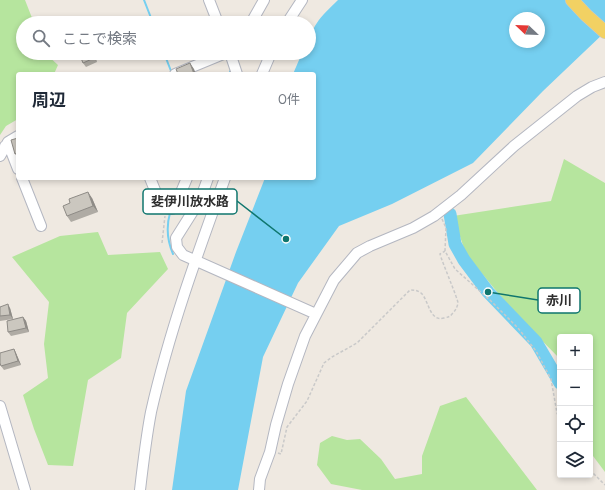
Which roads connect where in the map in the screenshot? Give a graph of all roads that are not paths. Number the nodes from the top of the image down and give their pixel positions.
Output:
1 (209, 0) edge
2 (264, 0) edge
3 (302, 0) edge
4 (572, 0) edge
5 (215, 16) edge
6 (255, 16) edge
7 (292, 16) edge
8 (605, 32) edge
9 (209, 60) edge
10 (268, 60) edge
11 (180, 72) edge
12 (263, 72) edge
13 (605, 82) edge
14 (16, 137) edge
15 (6, 146) junction
16 (0, 156) edge
17 (16, 164) edge
18 (23, 180) edge
19 (151, 180) edge
20 (186, 180) edge
21 (207, 180) edge
22 (224, 180) edge
23 (41, 226) dead end
24 (200, 262) junction
25 (316, 314) junction
26 (0, 406) edge
27 (25, 490) edge
28 (140, 490) edge
29 (259, 490) edge

1 - 5 street
2 - 6 street
3 - 7 street
4 - 8 main road
9 - 11 street
10 - 12 street
13 - 25 street
14 - 15 street
15 - 16 street
15 - 17 street
18 - 23 street
19 - 20 street
21 - 24 street
22 - 24 street
24 - 25 street
24 - 28 street
25 - 29 street
26 - 27 street

